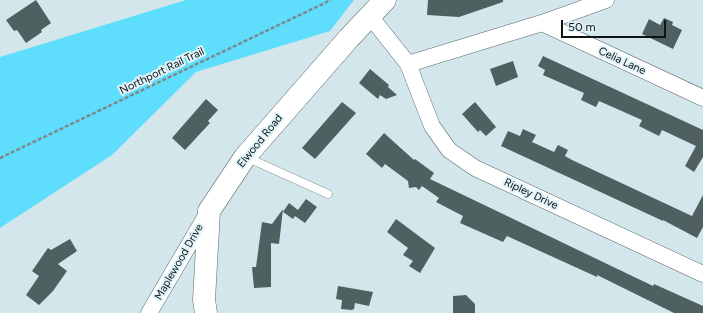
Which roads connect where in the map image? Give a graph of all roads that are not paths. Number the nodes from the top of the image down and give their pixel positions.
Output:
1 (385, 0) edge
2 (606, 0) edge
3 (370, 16) junction
4 (542, 23) junction
5 (408, 64) junction
6 (703, 98) edge
7 (245, 157) junction
8 (328, 194) dead end
9 (209, 211) junction
10 (703, 274) edge
11 (149, 313) edge
12 (206, 313) edge

1 - 3 main road, Elwood Road
2 - 4 street
3 - 5 street, Ripley Drive
3 - 7 main road, Elwood Road
4 - 5 street
4 - 6 street, Celia Lane
5 - 10 street, Ripley Drive
7 - 8 lane
7 - 9 main road, Elwood Road
9 - 11 street, Maplewood Drive
9 - 12 main road

